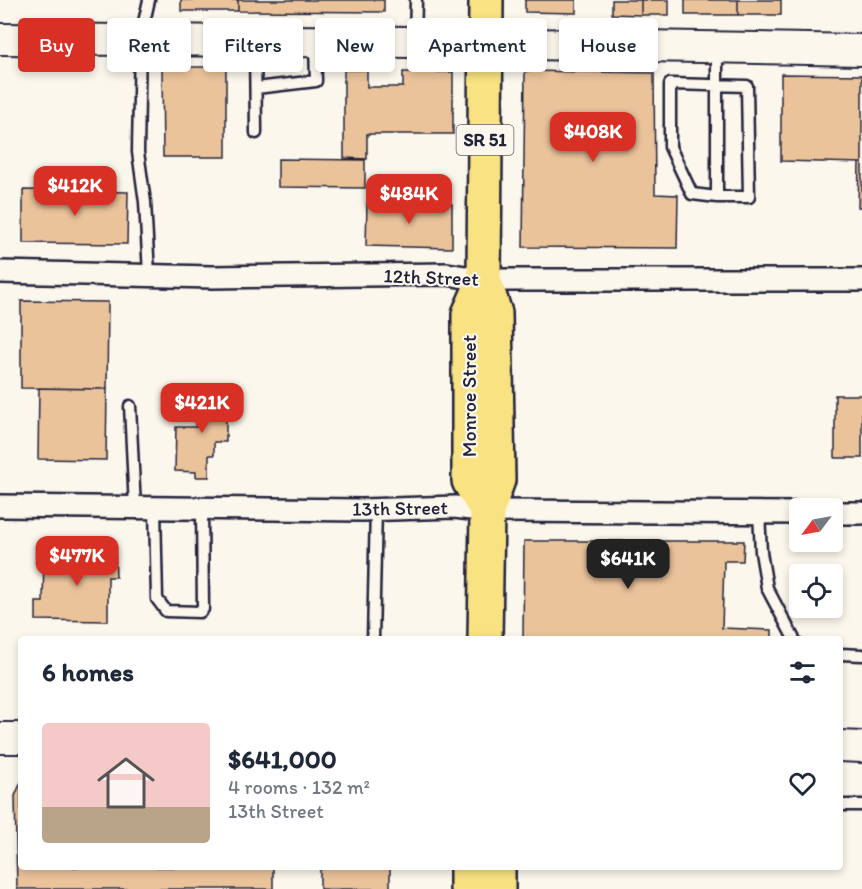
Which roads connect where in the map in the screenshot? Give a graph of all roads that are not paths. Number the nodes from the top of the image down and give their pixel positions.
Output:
1 (149, 0) edge
2 (416, 0) edge
3 (486, 0) edge
4 (145, 18) edge
5 (416, 18) edge
6 (486, 18) edge
7 (0, 39) edge
8 (107, 40) edge
9 (303, 42) edge
10 (315, 42) edge
11 (547, 45) edge
12 (717, 47) junction
13 (862, 50) edge
14 (139, 72) edge
15 (256, 72) edge
16 (316, 72) edge
17 (486, 72) edge
18 (717, 86) junction
19 (256, 88) junction
20 (256, 134) dead end
21 (717, 197) junction
22 (0, 272) edge
23 (149, 274) junction
24 (484, 280) junction
25 (862, 280) edge
26 (130, 406) dead end
27 (0, 506) edge
28 (145, 508) junction
29 (202, 508) junction
30 (376, 509) junction
31 (487, 511) junction
32 (759, 513) junction
33 (789, 513) edge
34 (843, 513) edge
35 (862, 513) edge
36 (374, 636) edge
37 (485, 636) edge
38 (792, 636) edge
39 (843, 654) edge
40 (862, 655) edge
41 (0, 738) edge
42 (18, 738) edge
43 (843, 746) edge
44 (862, 747) edge
45 (843, 805) edge
46 (862, 805) edge
47 (467, 870) edge
48 (498, 870) edge
49 (467, 889) edge
50 (498, 889) edge

1 - 4 lane
2 - 5 lane
3 - 6 main road, Monroe Street / SR 51
7 - 8 street
9 - 10 street
11 - 12 street
12 - 13 street
12 - 18 lane
14 - 23 lane
15 - 19 lane
16 - 19 lane
17 - 24 main road, Monroe Street / SR 51
18 - 21 lane
18 - 21 lane
18 - 21 lane
19 - 20 lane
22 - 23 street, 12th Street
23 - 24 street, 12th Street
24 - 25 street, 12th Street
24 - 31 main road, Monroe Street / SR 51
26 - 28 lane
27 - 28 street, 13th Street
28 - 29 street, 13th Street
28 - 29 lane
29 - 30 street, 13th Street
30 - 31 street, 13th Street
30 - 36 lane
31 - 32 street, 13th Street
31 - 37 main road, Monroe Street / SR 51
32 - 33 street, 13th Street
32 - 38 lane
34 - 35 street
39 - 40 lane
41 - 42 street
43 - 44 street
45 - 46 lane
47 - 49 main road
48 - 50 main road

